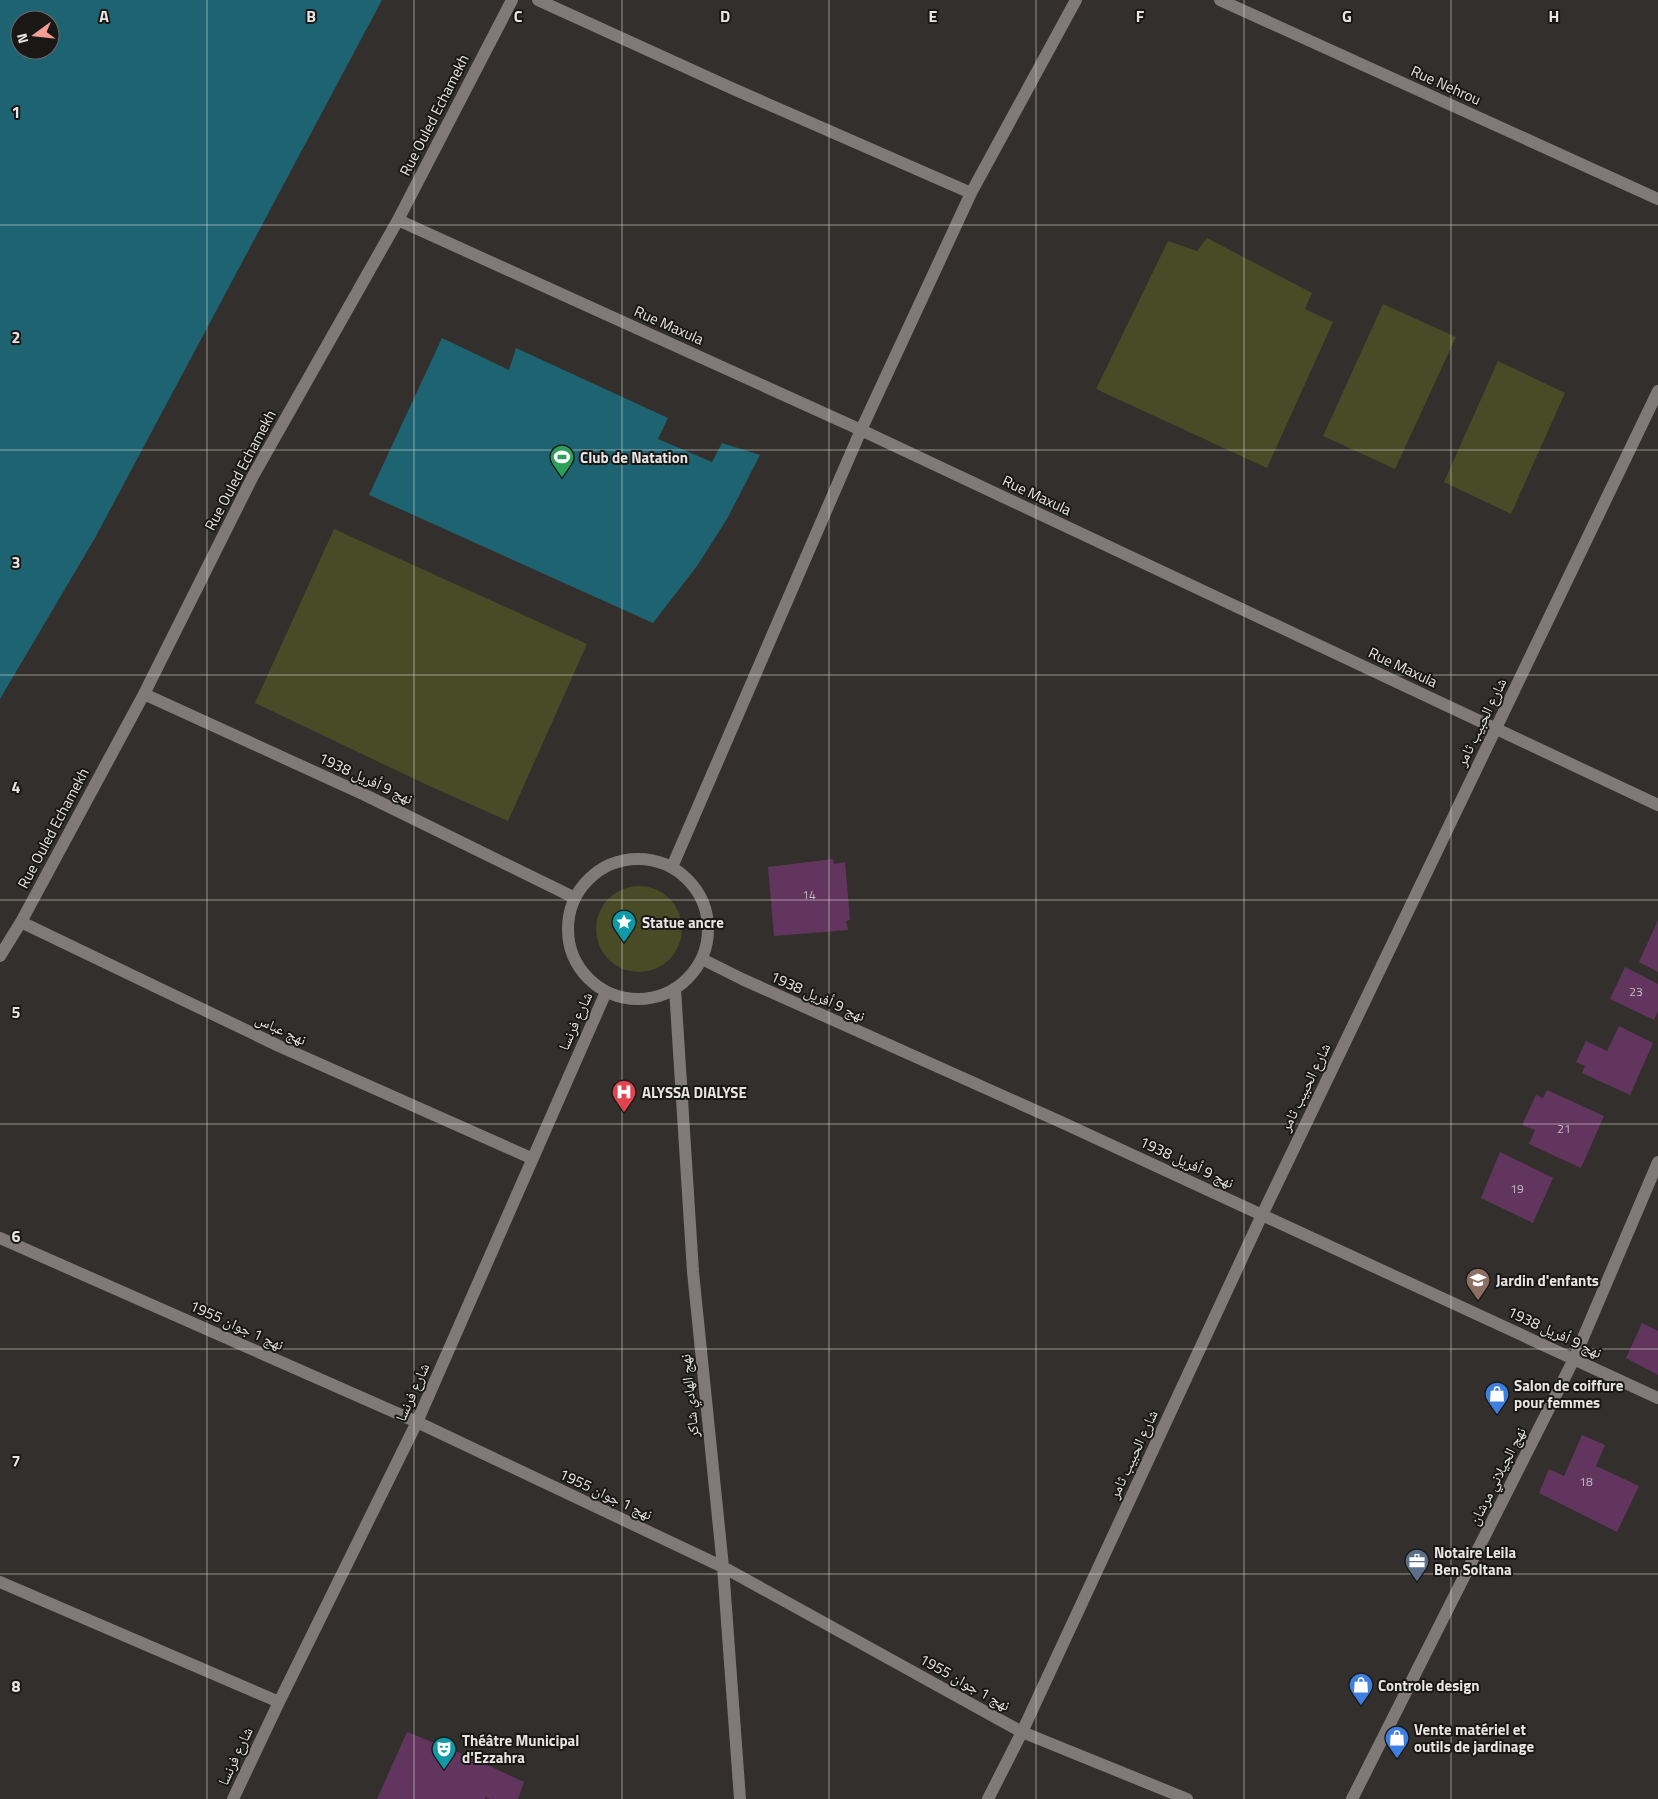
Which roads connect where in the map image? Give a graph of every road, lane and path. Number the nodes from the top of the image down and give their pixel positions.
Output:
1 (512, 0) edge
2 (538, 0) edge
3 (1076, 0) edge
4 (1220, 0) edge
5 (971, 193) junction
6 (1658, 200) edge
7 (398, 220) junction
8 (1658, 391) edge
9 (861, 430) junction
10 (144, 694) junction
11 (1496, 729) junction
12 (1658, 805) edge
13 (672, 867) junction
14 (573, 897) junction
15 (21, 922) junction
16 (0, 956) edge
17 (702, 959) junction
18 (675, 989) junction
19 (606, 992) junction
20 (531, 1158) junction
21 (1658, 1162) edge
22 (1262, 1214) junction
23 (0, 1238) edge
24 (1574, 1359) junction
25 (1658, 1398) edge
26 (417, 1422) junction
27 (723, 1567) junction
28 (0, 1582) edge
29 (279, 1702) junction
30 (1022, 1732) junction
31 (233, 1799) edge
32 (740, 1799) edge
33 (988, 1799) edge
34 (1187, 1799) edge
35 (1352, 1799) edge

1 - 7 street, Rue Ouled Echamekh
2 - 5 street
3 - 5 street
4 - 6 street, Rue Nehrou
5 - 9 street
7 - 9 street, Rue Maxula
7 - 10 street, Rue Ouled Echamekh
8 - 11 street, شارع الحبيب ثامر
9 - 11 street, Rue Maxula
9 - 13 street
10 - 14 street, نهج 9 أفريل 1938
10 - 15 street, Rue Ouled Echamekh
11 - 12 street, Rue Maxula
11 - 22 street, شارع الحبيب ثامر
13 - 14 street
13 - 17 street
14 - 19 street
15 - 16 street, Rue Ouled Echamekh
15 - 20 street, نهج عباس
17 - 18 street
17 - 22 street, نهج 9 أفريل 1938
18 - 19 street
18 - 27 street, نهج الهادي شاكر
19 - 20 street, شارع فرنسا
20 - 26 street, شارع فرنسا
21 - 24 street, نهج الجيلاني مرشان
22 - 24 street, نهج 9 أفريل 1938
22 - 30 street, شارع الحبيب ثامر
23 - 26 street, نهج 1 جوان 1955
24 - 25 street, نهج 9 أفريل 1938
24 - 35 street, نهج الجيلاني مرشان
26 - 27 street, نهج 1 جوان 1955
26 - 29 street, شارع فرنسا
27 - 30 street, نهج 1 جوان 1955
27 - 32 street, نهج الهادي شاكر
28 - 29 street
29 - 31 street, شارع فرنسا
30 - 33 street, شارع الحبيب ثامر
30 - 34 street, نهج 1 جوان 1955

